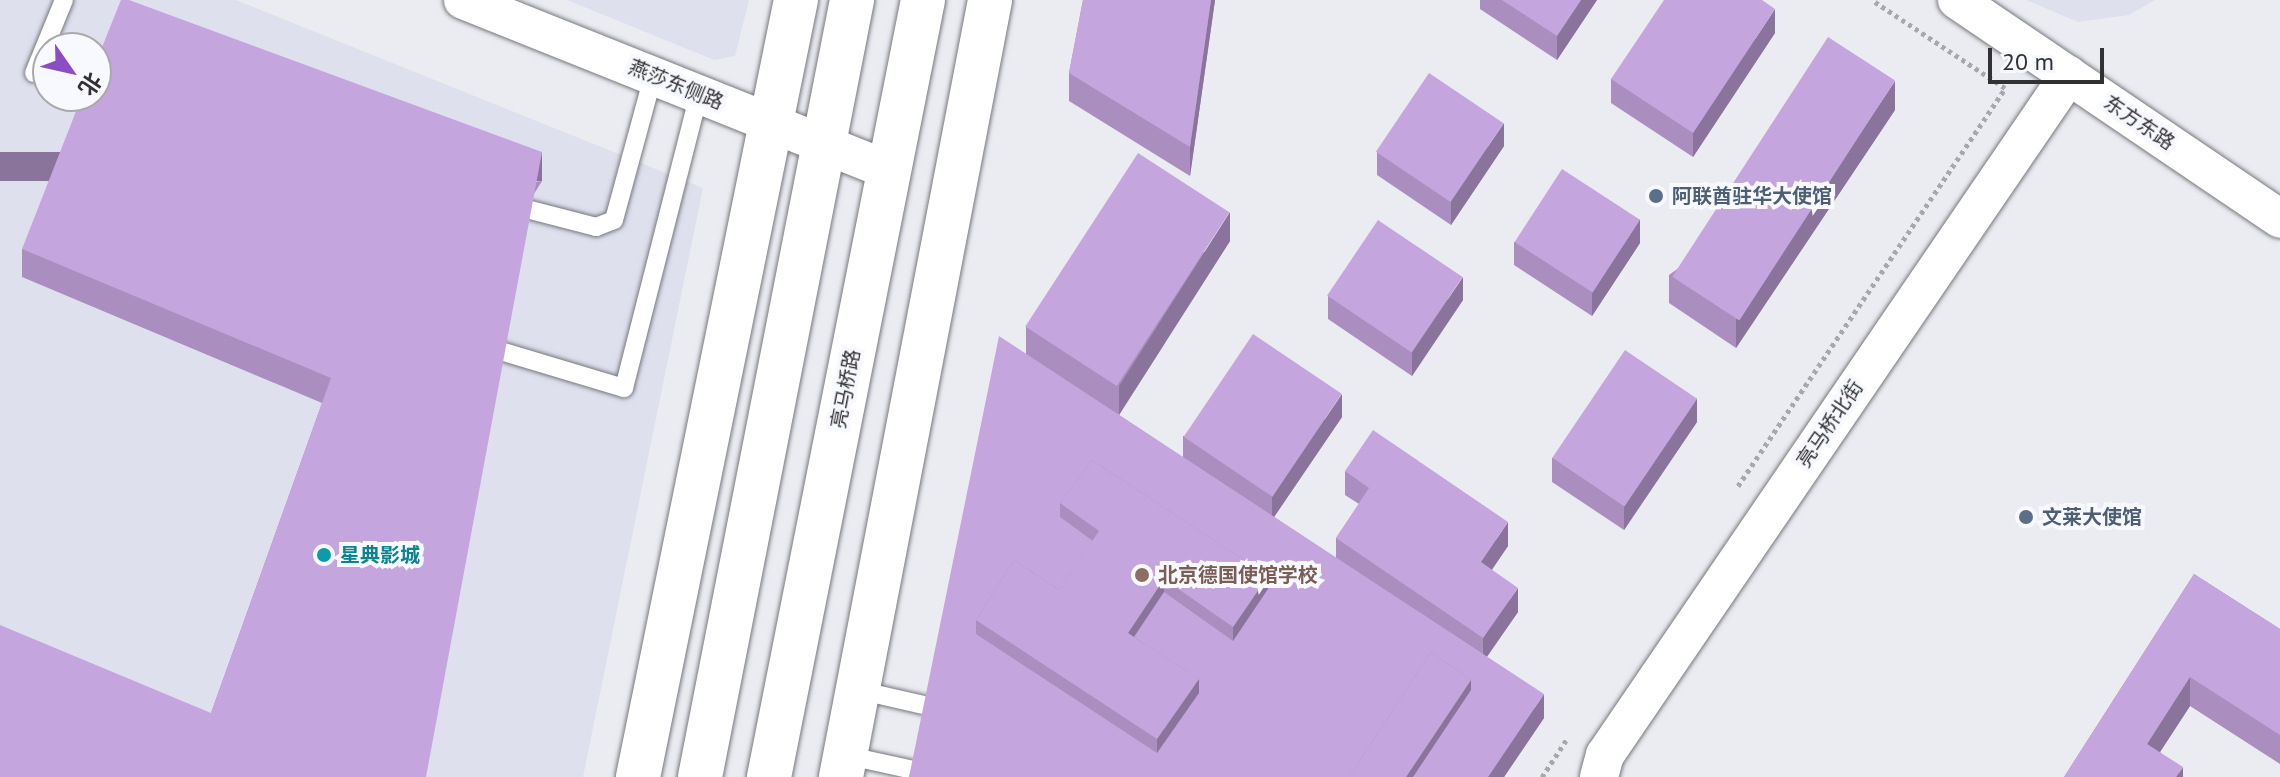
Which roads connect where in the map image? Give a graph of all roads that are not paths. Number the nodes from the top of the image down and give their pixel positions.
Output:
1 (64, 0) edge
2 (463, 0) edge
3 (796, 0) edge
4 (852, 0) edge
5 (923, 0) edge
6 (990, 0) edge
7 (1957, 0) edge
8 (51, 32) edge
9 (2069, 75) junction
10 (653, 76) junction
11 (699, 94) junction
12 (771, 123) junction
13 (822, 143) junction
14 (889, 170) junction
15 (489, 214) edge
16 (2280, 219) edge
17 (464, 331) edge
18 (858, 690) junction
19 (970, 717) edge
20 (843, 766) edge
21 (638, 777) edge
22 (700, 777) edge
23 (769, 777) edge
24 (945, 777) edge
25 (1599, 777) edge

1 - 8 lane
2 - 10 street, 燕莎东侧路
3 - 12 main road
4 - 13 main road
5 - 14 main road, 亮马桥路
6 - 18 main road
7 - 9 street, 东方东路
9 - 16 street, 东方东路
9 - 25 street, 亮马桥北街
10 - 11 street, 燕莎东侧路
10 - 15 lane
11 - 12 street, 燕莎东侧路
11 - 17 lane
12 - 13 street, 燕莎东侧路
12 - 21 main road
13 - 14 street, 燕莎东侧路
13 - 22 main road
14 - 23 main road, 亮马桥路
18 - 19 lane
18 - 20 main road
20 - 24 lane

